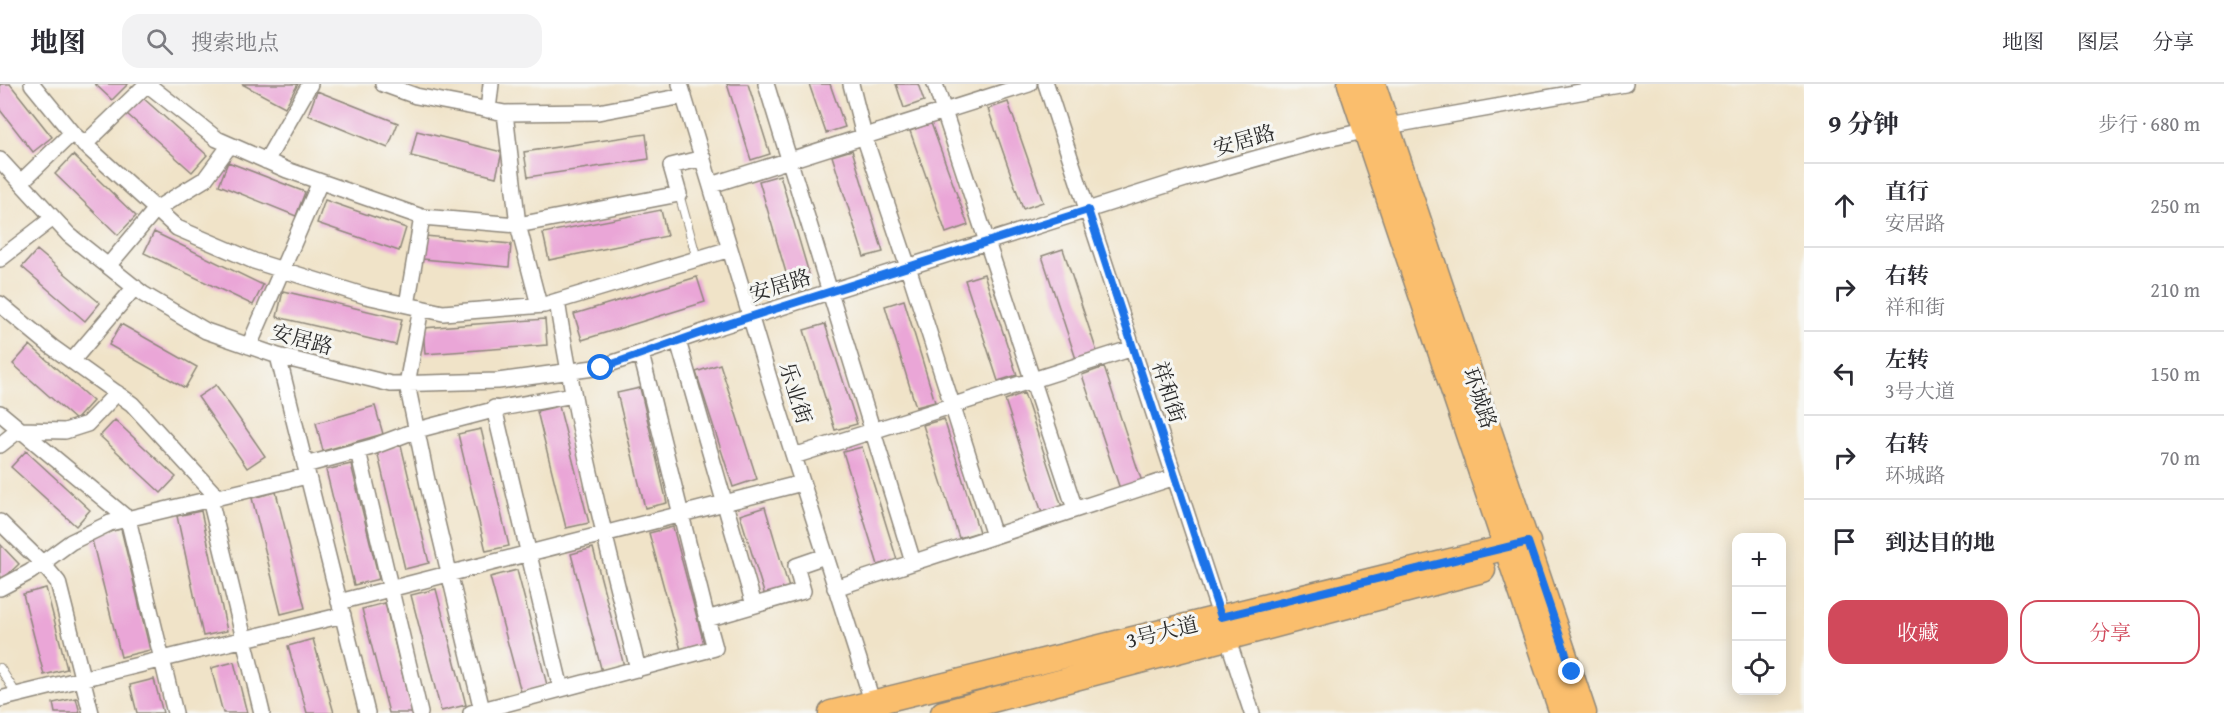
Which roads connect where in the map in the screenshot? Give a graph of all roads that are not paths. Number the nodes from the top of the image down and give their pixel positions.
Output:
1 (32, 84) edge
2 (147, 84) edge
3 (310, 84) edge
4 (383, 84) edge
5 (491, 84) edge
6 (765, 84) edge
7 (851, 84) edge
8 (935, 84) edge
9 (1029, 84) edge
10 (1046, 84) edge
11 (1350, 84) edge
12 (1373, 84) edge
13 (1625, 84) edge
14 (682, 90) edge
15 (488, 110) junction
16 (944, 111) junction
17 (505, 113) junction
18 (1378, 128) junction
19 (72, 133) junction
20 (864, 136) junction
21 (84, 145) junction
22 (230, 145) junction
23 (703, 158) junction
24 (0, 160) edge
25 (789, 160) junction
26 (266, 161) junction
27 (320, 182) junction
28 (21, 183) junction
29 (711, 185) junction
30 (679, 194) junction
31 (156, 209) junction
32 (1088, 210) junction
33 (53, 218) junction
34 (422, 218) junction
35 (518, 225) junction
36 (988, 242) junction
37 (730, 249) junction
38 (0, 259) edge
39 (697, 260) junction
40 (108, 266) junction
41 (908, 267) junction
42 (282, 270) junction
43 (135, 287) junction
44 (829, 292) junction
45 (557, 301) junction
46 (0, 304) edge
47 (539, 306) junction
48 (414, 307) junction
49 (751, 316) junction
50 (678, 341) junction
51 (249, 346) junction
52 (1133, 348) junction
53 (641, 354) junction
54 (278, 356) junction
55 (72, 361) junction
56 (568, 372) junction
57 (1033, 380) junction
58 (407, 384) junction
59 (117, 393) junction
60 (573, 395) junction
61 (953, 406) junction
62 (494, 409) junction
63 (0, 413) edge
64 (19, 430) junction
65 (417, 430) junction
66 (872, 431) junction
67 (0, 445) edge
68 (358, 451) junction
69 (794, 456) junction
70 (306, 471) junction
71 (1174, 477) junction
72 (802, 483) junction
73 (214, 499) junction
74 (724, 503) junction
75 (1076, 509) junction
76 (681, 514) junction
77 (128, 519) junction
78 (0, 522) edge
79 (603, 534) junction
80 (994, 536) junction
81 (1520, 552) junction
82 (527, 554) junction
83 (825, 556) junction
84 (913, 562) junction
85 (42, 563) junction
86 (450, 573) junction
87 (0, 588) edge
88 (390, 588) junction
89 (836, 588) junction
90 (754, 605) junction
91 (341, 608) junction
92 (707, 619) junction
93 (1224, 627) junction
94 (243, 639) junction
95 (162, 660) junction
96 (0, 668) edge
97 (638, 669) junction
98 (83, 679) junction
99 (561, 689) junction
100 (8, 697) edge
101 (874, 708) edge
102 (477, 712) edge
103 (11, 713) edge
104 (91, 713) edge
105 (175, 713) edge
106 (262, 713) edge
107 (367, 713) edge
108 (420, 713) edge
109 (831, 713) edge
110 (943, 713) edge
111 (1252, 713) edge
112 (1562, 713) edge
113 (1584, 713) edge

1 - 19 street
2 - 21 street
2 - 22 street
3 - 26 street
4 - 15 street
5 - 15 street
6 - 25 street
7 - 20 street
8 - 16 street
9 - 16 street
10 - 32 street, 祥和街
11 - 18 main road
12 - 18 main road
13 - 18 street, 安居路
14 - 17 street
14 - 23 street, 乐业街
15 - 17 street
16 - 20 street
16 - 36 street
17 - 35 street
18 - 32 street, 安居路
18 - 81 main road
19 - 21 street
19 - 28 street
20 - 25 street
20 - 41 street
21 - 31 street
22 - 26 street
22 - 31 street
23 - 29 street, 乐业街
23 - 30 street
24 - 28 street, 安居路
25 - 29 street
25 - 44 street
26 - 27 street
27 - 34 street
27 - 42 street
28 - 33 street, 安居路
29 - 37 street, 乐业街
30 - 35 street
30 - 39 lane
31 - 40 street
31 - 42 street
32 - 36 street, 安居路
32 - 52 street, 祥和街
33 - 38 street
33 - 40 street, 安居路
34 - 35 street
34 - 48 street
35 - 47 street
36 - 41 street, 安居路
36 - 57 street
37 - 39 street
37 - 49 street, 乐业街
39 - 45 street
40 - 43 street, 安居路
41 - 44 street, 安居路
41 - 61 street
42 - 48 street
42 - 51 street
43 - 51 street, 安居路
43 - 55 street
44 - 49 street, 安居路
44 - 66 street
45 - 47 street
45 - 56 street
46 - 55 street
47 - 48 street
48 - 58 street
49 - 50 street, 安居路
49 - 69 street, 乐业街
50 - 53 street, 安居路
50 - 74 street
51 - 54 street, 安居路
52 - 57 street
52 - 71 street, 祥和街
53 - 56 street, 安居路
53 - 76 street
54 - 58 street, 安居路
54 - 70 street
55 - 59 street
56 - 58 street, 安居路
56 - 60 street
57 - 61 street
57 - 75 street
58 - 65 street
59 - 64 street
59 - 73 street
60 - 62 street
60 - 79 street
61 - 66 street
61 - 80 street
62 - 65 street
62 - 82 street
63 - 64 street
64 - 67 street
64 - 77 street
65 - 68 street
65 - 86 street
66 - 69 street
66 - 84 street
68 - 70 street
68 - 88 street
69 - 72 street, 乐业街
70 - 73 street
70 - 91 street
71 - 75 street
71 - 93 street, 祥和街
72 - 74 street
72 - 83 street, 乐业街
73 - 77 street
73 - 94 street
74 - 76 street
74 - 90 street
75 - 80 street
76 - 79 street
76 - 92 street
77 - 85 street
77 - 95 street
78 - 85 street
79 - 82 street
79 - 97 street
80 - 84 street
81 - 93 main road, 3号大道
81 - 112 main road
81 - 113 main road
82 - 86 street
82 - 99 street
83 - 89 street, 乐业街
83 - 90 street
84 - 89 street
85 - 87 street
85 - 98 street
86 - 88 street
86 - 102 street
88 - 91 street
88 - 108 street
89 - 101 street, 乐业街
90 - 92 street
91 - 94 street
91 - 107 street
92 - 97 street
93 - 101 main road, 3号大道
93 - 110 main road, 3号大道
93 - 111 street, 祥和街
94 - 95 street
94 - 106 street
95 - 98 street
95 - 105 street
96 - 100 lane
97 - 99 street
98 - 100 street
98 - 104 street
99 - 102 street
100 - 103 street
101 - 109 main road, 3号大道

